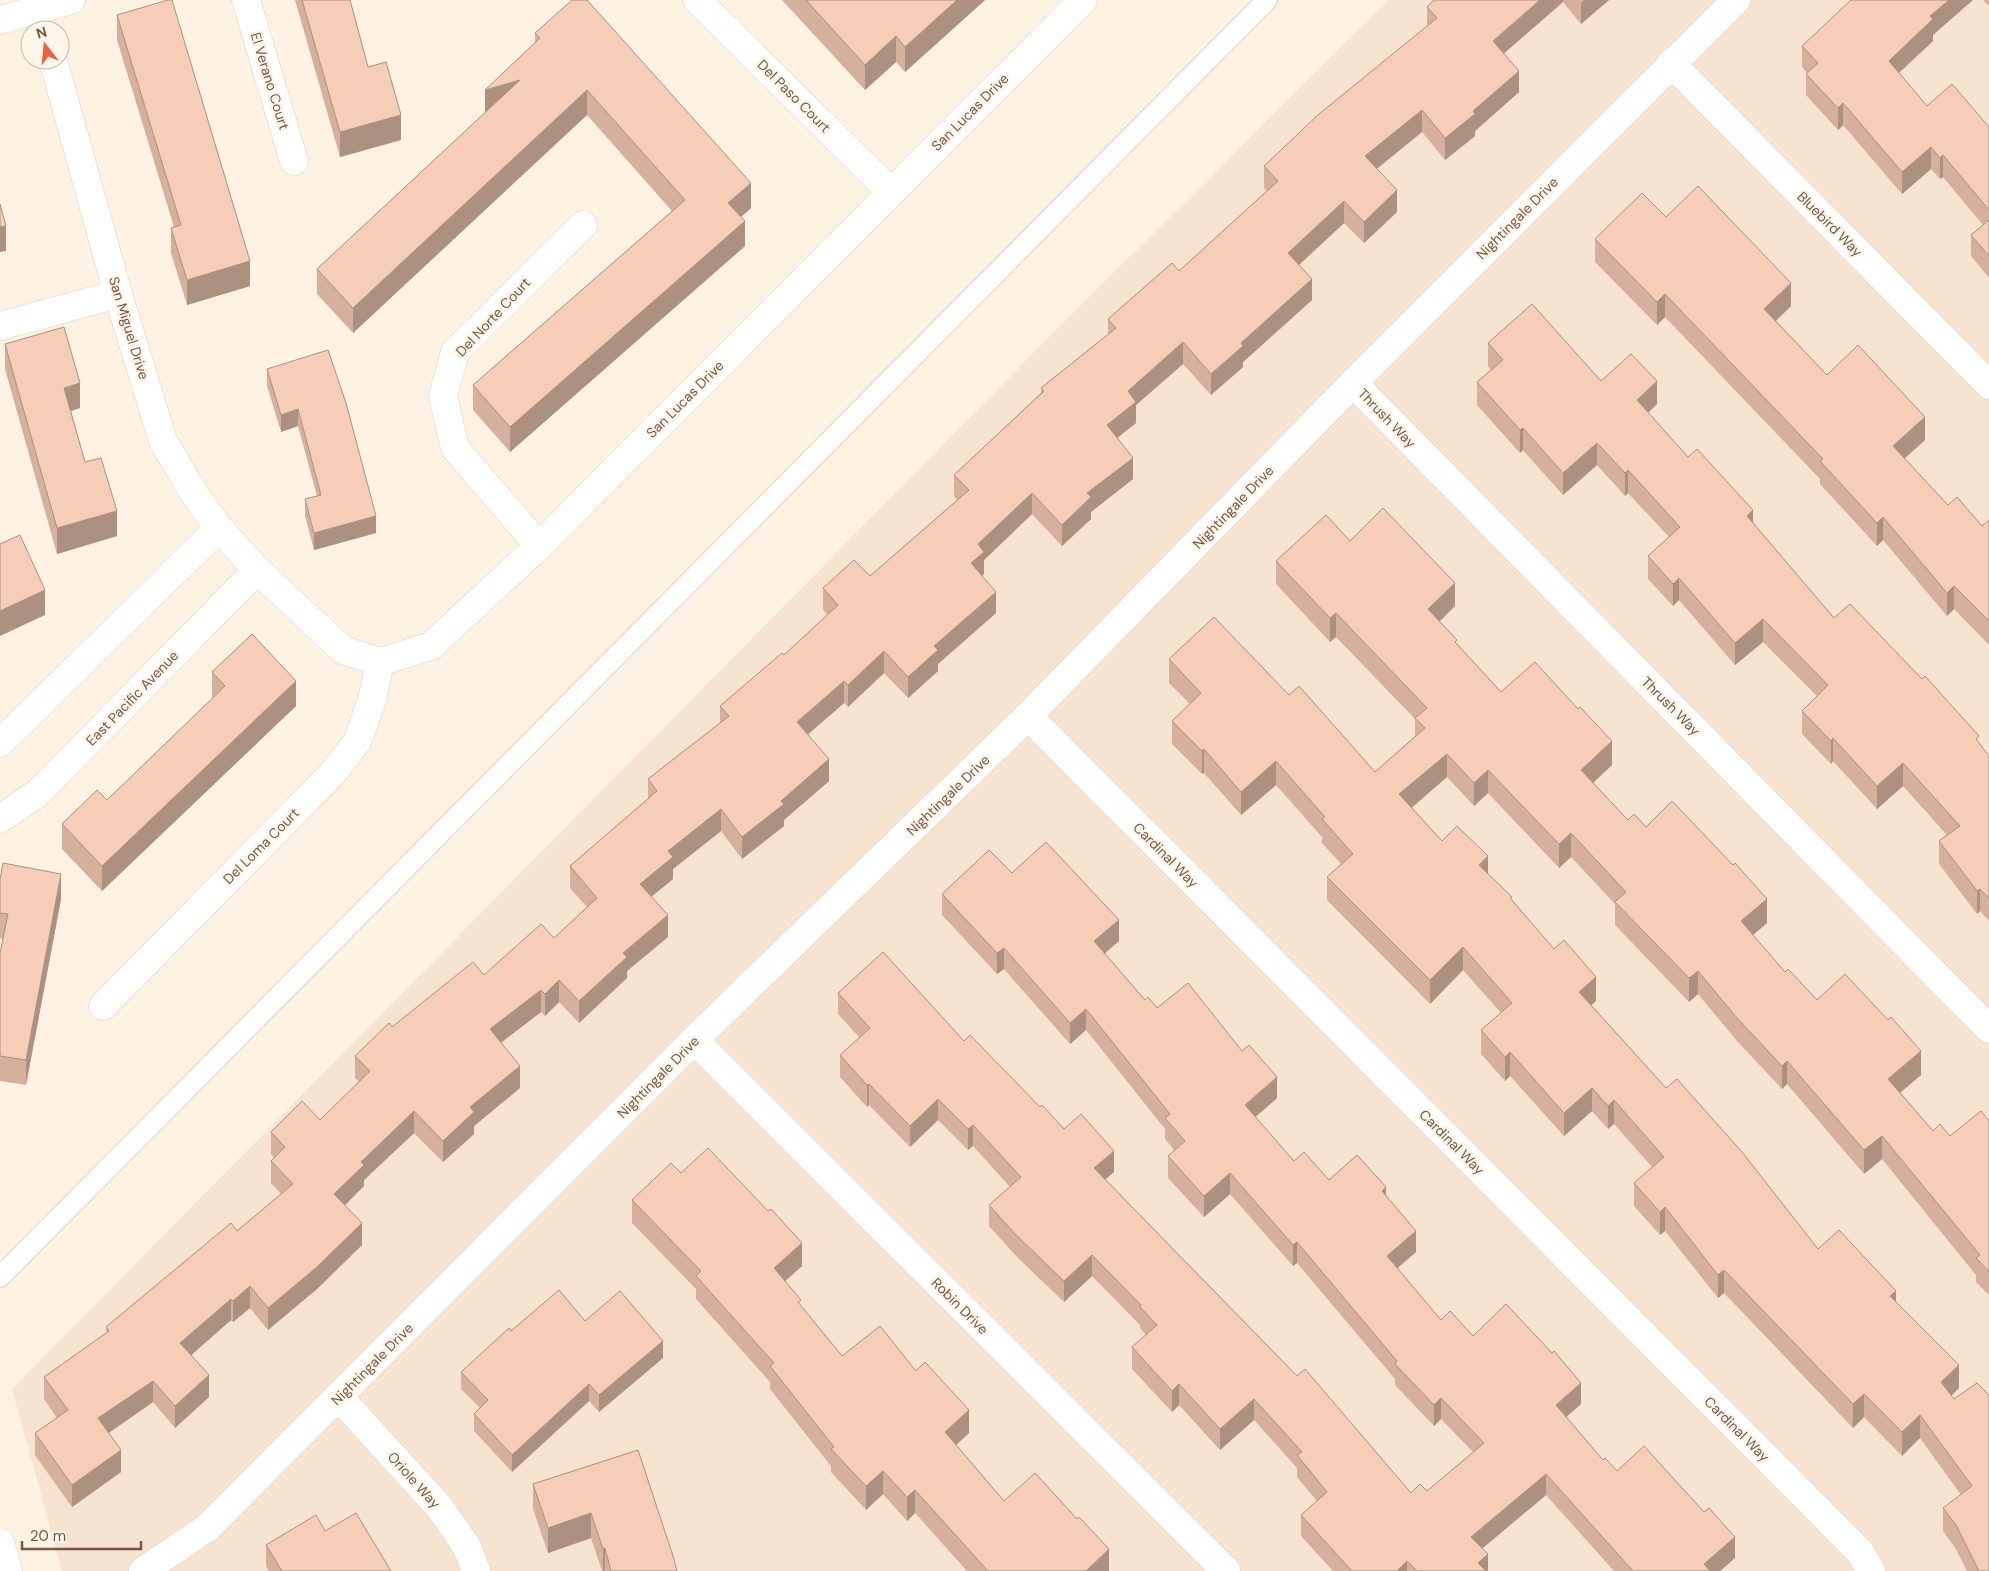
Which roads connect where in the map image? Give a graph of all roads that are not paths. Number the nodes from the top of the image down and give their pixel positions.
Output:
1 (71, 0) edge
2 (246, 0) edge
3 (697, 0) edge
4 (1083, 0) edge
5 (1267, 0) edge
6 (1736, 0) edge
7 (40, 13) edge
8 (0, 20) edge
9 (1671, 63) junction
10 (56, 70) edge
11 (294, 161) dead end
12 (890, 192) junction
13 (583, 225) dead end
14 (118, 294) junction
15 (0, 326) edge
16 (1353, 383) junction
17 (1989, 385) edge
18 (220, 528) junction
19 (539, 546) junction
20 (257, 570) junction
21 (380, 662) junction
22 (1028, 716) junction
23 (0, 743) edge
24 (0, 818) edge
25 (102, 1006) dead end
26 (1989, 1029) edge
27 (694, 1040) junction
28 (0, 1278) edge
29 (339, 1397) junction
30 (0, 1542) edge
31 (8, 1571) edge
32 (143, 1571) edge
33 (476, 1571) edge
34 (1226, 1571) edge
35 (1871, 1571) edge

1 - 7 street
2 - 11 street, El Verano Court
3 - 12 street, Del Paso Court
4 - 12 street, San Lucas Drive
5 - 28 lane
6 - 9 street, Nightingale Drive
7 - 8 street
9 - 16 street, Nightingale Drive
9 - 17 street, Bluebird Way
10 - 14 street, San Miguel Drive
12 - 19 street, San Lucas Drive
13 - 19 street, Del Norte Court
14 - 15 street
14 - 18 street, San Miguel Drive
16 - 22 street, Nightingale Drive
16 - 26 street, Thrush Way
18 - 20 street, San Miguel Drive
18 - 23 street
19 - 21 street, San Lucas Drive
20 - 21 street
20 - 24 street, East Pacific Avenue
21 - 25 street, Del Loma Court
22 - 27 street, Nightingale Drive
22 - 35 street, Cardinal Way
27 - 29 street, Nightingale Drive
27 - 34 street, Robin Drive
29 - 32 street, Nightingale Drive
29 - 33 street, Oriole Way
30 - 31 street

